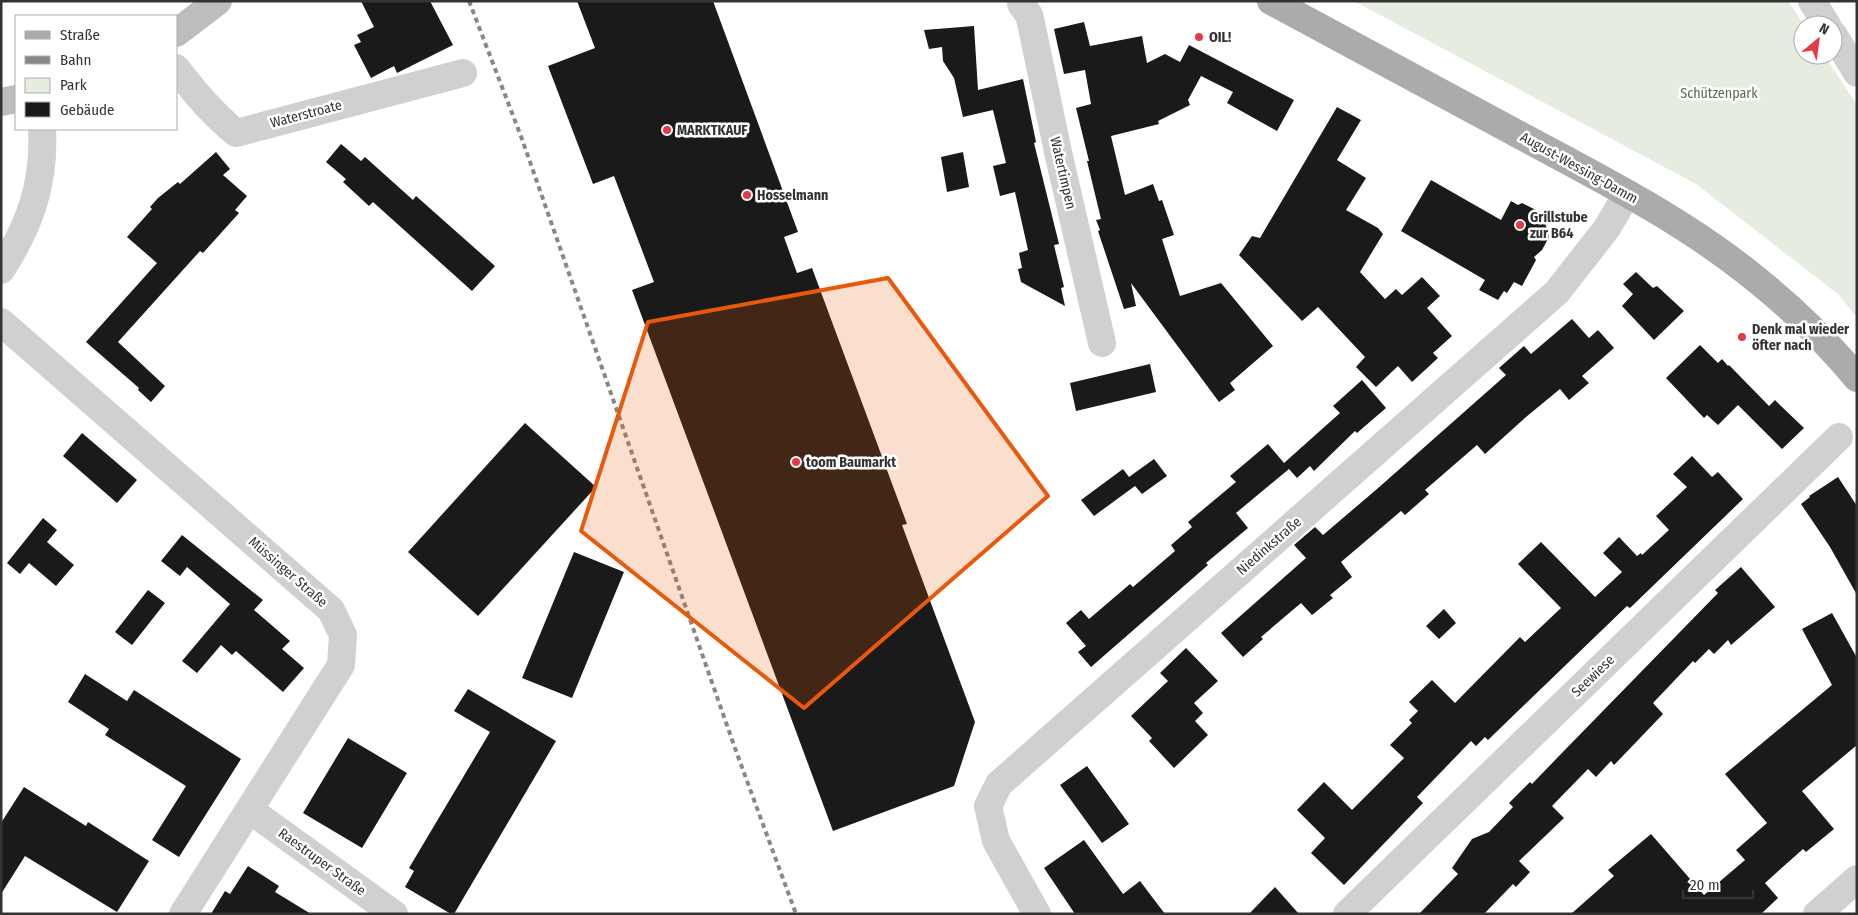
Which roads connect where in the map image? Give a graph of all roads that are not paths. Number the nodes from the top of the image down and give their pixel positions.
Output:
1 (218, 1) edge
2 (1271, 1) edge
3 (1812, 1) edge
4 (1021, 2) edge
5 (1821, 15) edge
6 (178, 31) edge
7 (1844, 39) edge
8 (178, 71) edge
9 (463, 73) dead end
10 (1857, 74) edge
11 (15, 99) edge
12 (1, 102) edge
13 (42, 130) edge
14 (1626, 194) junction
15 (1, 270) edge
16 (1, 322) edge
17 (1102, 343) dead end
18 (1857, 378) edge
19 (1839, 437) dead end
20 (250, 810) junction
21 (1857, 879) edge
22 (183, 914) edge
23 (394, 914) edge
24 (1037, 914) edge
25 (1347, 914) edge
26 (1817, 914) edge

1 - 6 street
2 - 14 main road, August-Wessing-Damm
3 - 5 street
4 - 17 street, Watertimpen
7 - 10 street
8 - 9 street, Waterstroate
11 - 12 street
13 - 15 street
14 - 18 main road, August-Wessing-Damm
14 - 24 street, Niedinkstraße
16 - 20 street, Müssinger Straße
19 - 25 street, Seewiese
20 - 22 street, Müssinger Straße
20 - 23 street, Raestruper Straße
21 - 26 street

